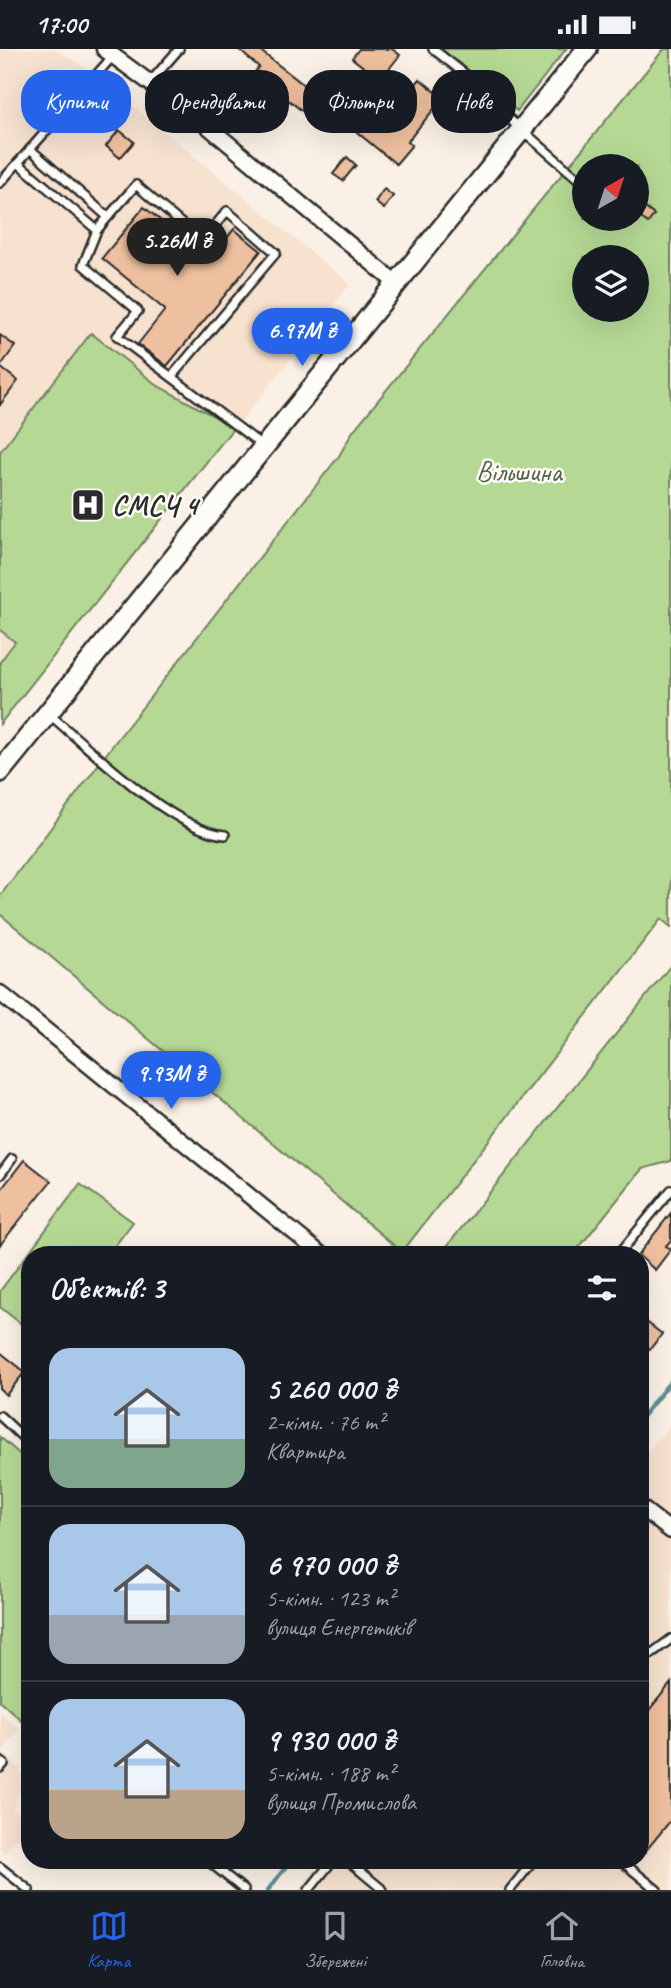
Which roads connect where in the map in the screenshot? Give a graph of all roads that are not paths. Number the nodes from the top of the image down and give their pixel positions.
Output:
1 (179, 49) edge
2 (433, 49) edge
3 (587, 49) edge
4 (109, 52) edge
5 (161, 70) edge
6 (145, 78) edge
7 (522, 129) junction
8 (213, 133) edge
9 (30, 149) junction
10 (18, 163) junction
11 (572, 173) edge
12 (0, 183) edge
13 (108, 217) junction
14 (97, 230) junction
15 (396, 283) junction
16 (172, 376) junction
17 (264, 446) junction
18 (48, 713) junction
19 (0, 772) edge
20 (225, 835) dead end
21 (0, 993) edge
22 (12, 1160) dead end
23 (0, 1175) edge
24 (671, 1190) edge
25 (311, 1246) edge
26 (625, 1246) edge
27 (0, 1416) edge
28 (21, 1436) edge
29 (649, 1514) edge
30 (671, 1531) edge
31 (671, 1639) edge
32 (649, 1655) edge
33 (0, 1761) edge
34 (0, 1768) edge
35 (0, 1867) edge
36 (218, 1869) edge
37 (326, 1869) edge
38 (358, 1869) edge
39 (527, 1869) edge
40 (631, 1869) edge
41 (29, 1890) edge
42 (244, 1890) edge
43 (309, 1890) edge
44 (383, 1890) edge
45 (510, 1890) edge
46 (657, 1890) edge

1 - 5 lane
2 - 7 lane
3 - 7 main road
4 - 6 street
4 - 9 lane
7 - 11 lane
7 - 15 main road
8 - 15 street
9 - 10 lane
9 - 13 lane
10 - 12 lane
10 - 14 lane
13 - 14 lane
13 - 16 lane
14 - 16 lane
15 - 17 main road
16 - 17 lane
17 - 18 main road
18 - 19 main road
18 - 20 lane
21 - 25 street
22 - 23 lane
24 - 26 lane
27 - 28 lane
29 - 30 street
31 - 32 lane
33 - 34 lane
35 - 41 lane
36 - 42 lane
37 - 43 lane
38 - 44 lane
39 - 45 lane
40 - 46 lane

